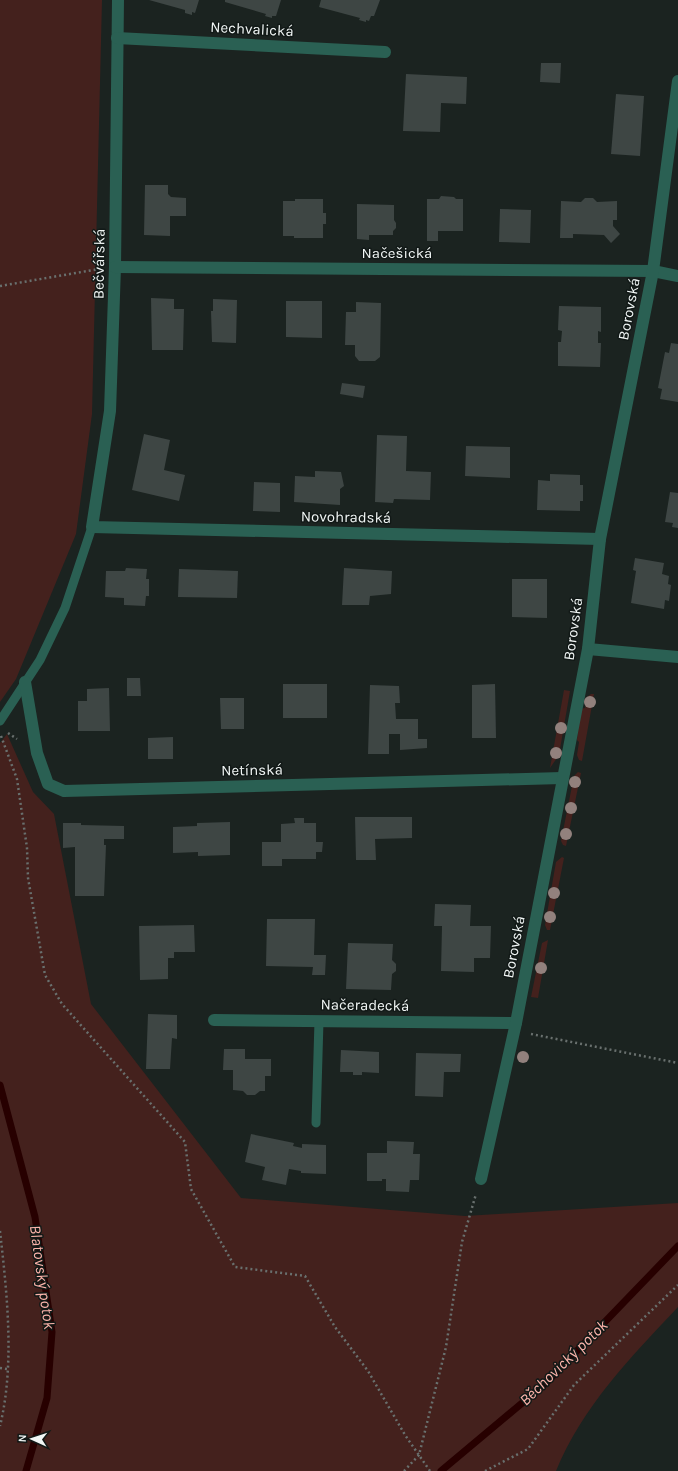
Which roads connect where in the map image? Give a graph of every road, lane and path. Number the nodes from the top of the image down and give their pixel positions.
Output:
1 (118, 0) edge
2 (117, 38) junction
3 (385, 52) dead end
4 (678, 81) edge
5 (115, 268) junction
6 (653, 271) junction
7 (678, 276) edge
8 (0, 286) edge
9 (92, 527) junction
10 (600, 539) junction
11 (588, 649) junction
12 (678, 657) edge
13 (25, 682) junction
14 (0, 721) edge
15 (0, 733) edge
16 (562, 778) junction
17 (214, 1020) dead end
18 (319, 1021) junction
19 (516, 1023) junction
20 (678, 1063) edge
21 (316, 1123) dead end
22 (481, 1179) joint
23 (0, 1231) edge
24 (678, 1285) edge
25 (0, 1368) edge
26 (7, 1369) junction
27 (0, 1426) edge
28 (419, 1455) junction
29 (404, 1471) edge
30 (430, 1471) edge
31 (485, 1471) edge

1 - 2 street, Bečvářská
2 - 3 street, Nechvalická
2 - 5 street, Bečvářská
4 - 6 street, Borovská
5 - 6 street, Načešická
5 - 8 path
5 - 9 street, Bečvářská
6 - 7 street, Načešická
6 - 10 street, Borovská
9 - 10 street, Novohradská
9 - 13 lane
10 - 11 street, Borovská
11 - 12 street
11 - 16 street, Borovská
13 - 14 lane
13 - 16 street, Netínská
15 - 28 path
16 - 19 street, Borovská
17 - 18 street, Načeradecká
18 - 19 street, Načeradecká
18 - 21 lane
19 - 20 path
19 - 22 street, Borovská
22 - 28 path
23 - 26 path
24 - 31 path
25 - 26 path
26 - 27 path
28 - 29 path
28 - 30 path

